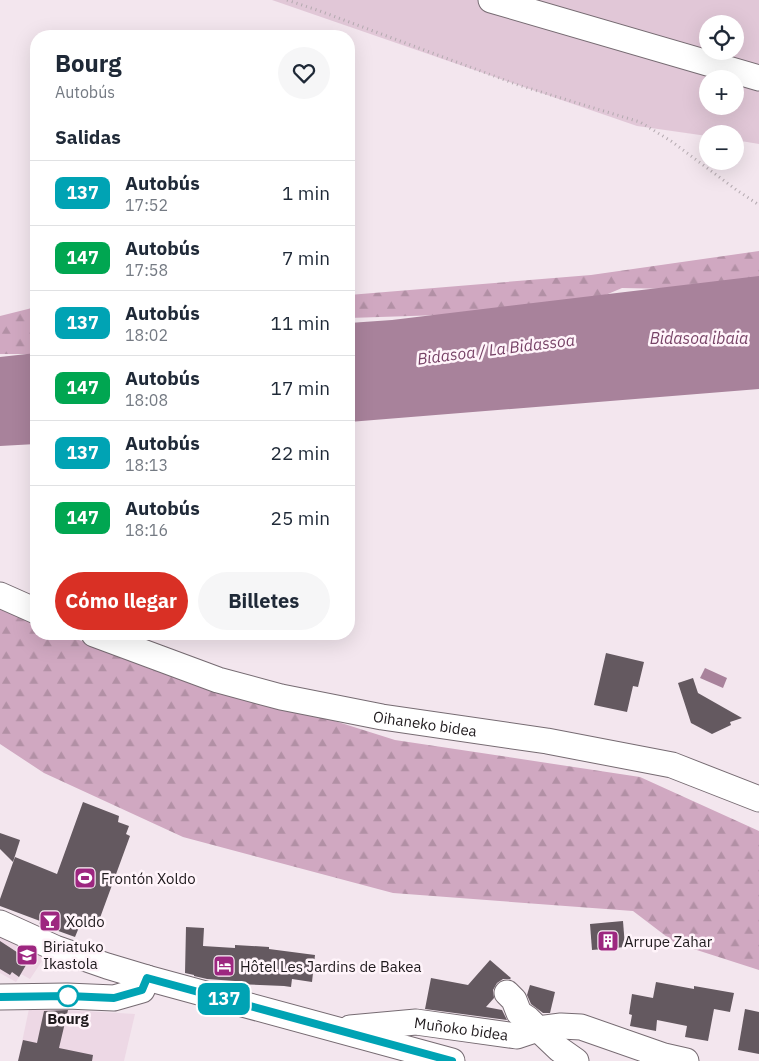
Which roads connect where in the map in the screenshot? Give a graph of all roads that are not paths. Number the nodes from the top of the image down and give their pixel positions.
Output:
1 (491, 0) edge
2 (759, 78) edge
3 (0, 595) edge
4 (30, 608) edge
5 (110, 640) edge
6 (759, 799) edge
7 (0, 923) edge
8 (147, 978) junction
9 (507, 993) dead end
10 (0, 997) edge
11 (334, 1029) junction
12 (538, 1030) junction
13 (452, 1061) edge
14 (576, 1061) edge
15 (686, 1061) edge

1 - 2 street
3 - 4 street
5 - 6 street, Oihaneko bidea
7 - 8 street
8 - 10 street
8 - 11 street
9 - 12 street
11 - 12 street, Muñoko bidea
11 - 13 street
12 - 14 street
12 - 15 street, Muñoko bidea

